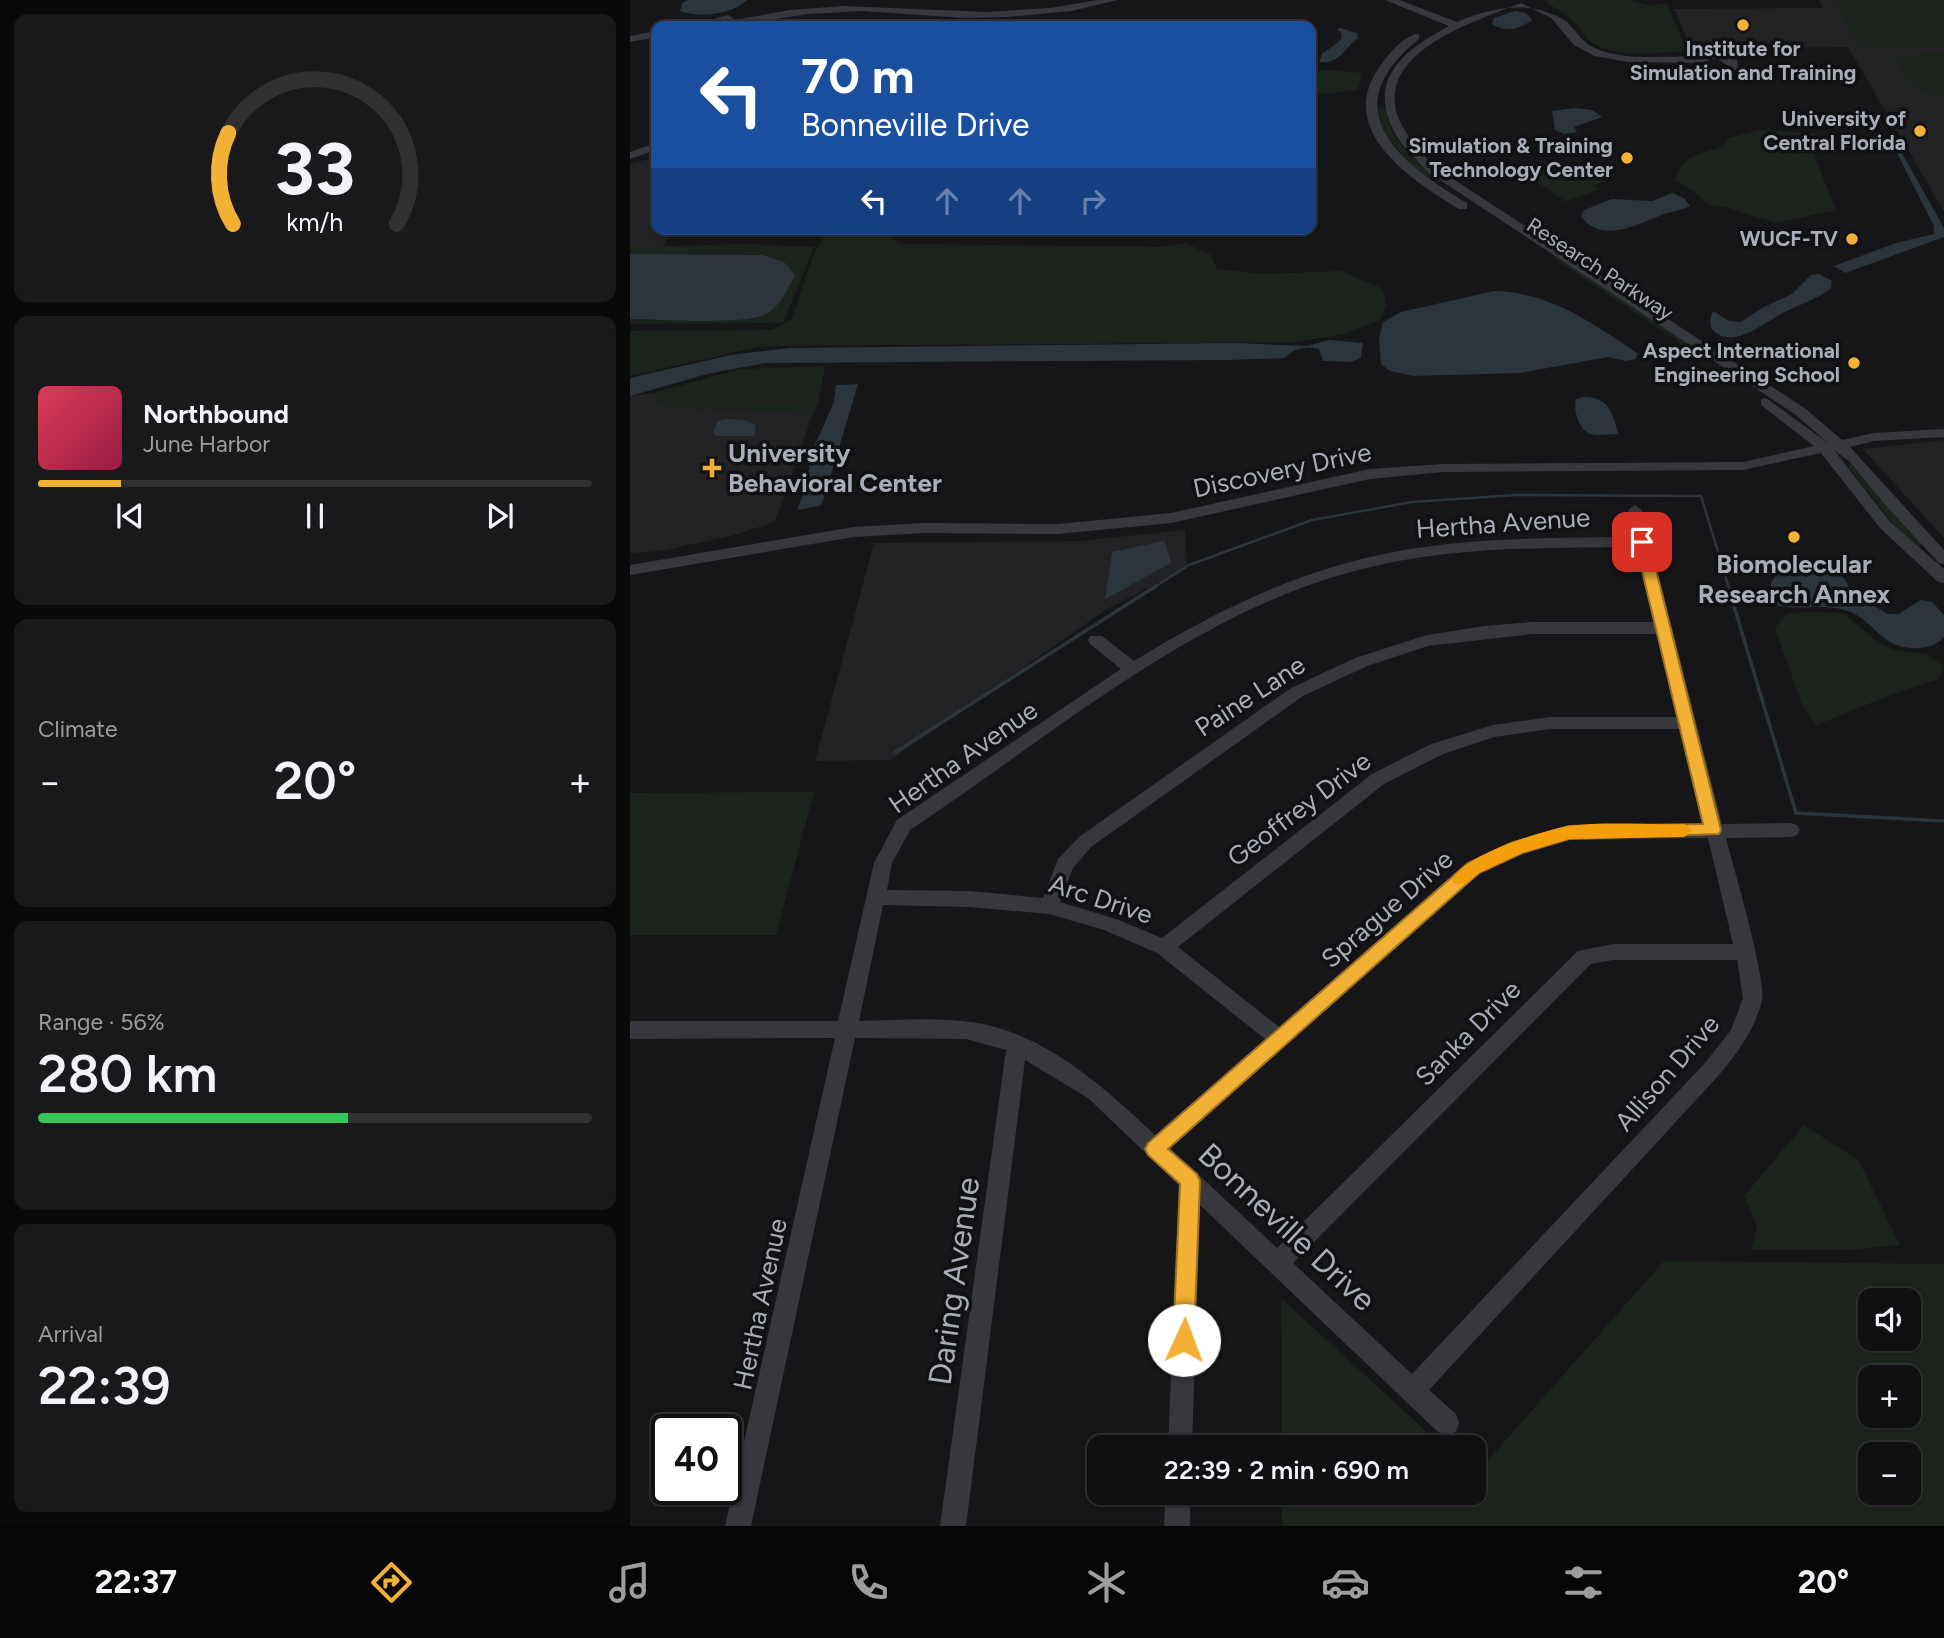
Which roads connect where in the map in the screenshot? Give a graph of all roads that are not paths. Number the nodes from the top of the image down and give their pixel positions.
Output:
1 (1113, 0) edge
2 (1390, 0) edge
3 (1418, 0) edge
4 (1495, 0) edge
5 (1521, 0) edge
6 (795, 1) edge
7 (1082, 2) edge
8 (815, 4) junction
9 (994, 11) junction
10 (770, 12) edge
11 (720, 21) edge
12 (737, 21) edge
13 (1454, 21) junction
14 (651, 35) edge
15 (630, 39) edge
16 (651, 42) edge
17 (630, 46) edge
18 (1700, 60) dead end
19 (1372, 96) junction
20 (1388, 98) junction
21 (651, 148) edge
22 (630, 156) edge
23 (1944, 433) edge
24 (1832, 446) junction
25 (1635, 510) dead end
26 (1642, 542) junction
27 (1944, 559) edge
28 (630, 570) edge
29 (1944, 578) edge
30 (1664, 628) junction
31 (1096, 640) dead end
32 (1134, 670) junction
33 (1688, 723) junction
34 (1713, 830) junction
35 (1791, 830) dead end
36 (876, 897) junction
37 (1049, 906) junction
38 (1164, 947) junction
39 (1745, 952) junction
40 (848, 1029) junction
41 (630, 1030) edge
42 (1278, 1038) junction
43 (1017, 1045) junction
44 (1154, 1149) junction
45 (1190, 1181) junction
46 (1278, 1263) junction
47 (1413, 1390) junction
48 (1447, 1423) dead end
49 (1180, 1435) edge
50 (1178, 1505) edge
51 (738, 1526) edge
52 (953, 1526) edge
53 (1177, 1526) edge

1 - 7 street
2 - 13 street
3 - 13 street
4 - 13 street
5 - 13 street
5 - 18 street
6 - 8 street
7 - 9 street
8 - 9 street
8 - 10 street
9 - 10 street
10 - 11 street
10 - 12 street
13 - 19 street
13 - 20 street
14 - 15 street
16 - 17 street
19 - 20 street
19 - 24 street, Research Parkway
20 - 24 street, Research Parkway
21 - 22 street
23 - 24 street, Discovery Drive
24 - 27 street, Research Parkway
24 - 28 street, Discovery Drive
24 - 29 street, Research Parkway
25 - 26 street, Allison Drive
26 - 30 street, Allison Drive
26 - 32 street, Hertha Avenue
30 - 33 street, Allison Drive
30 - 37 street, Paine Lane
31 - 32 street
32 - 36 street, Hertha Avenue
33 - 34 street, Allison Drive
33 - 38 street, Geoffrey Drive
34 - 35 street, Sprague Drive
34 - 39 street, Allison Drive
34 - 42 street, Sprague Drive
36 - 37 street, Arc Drive
36 - 40 street, Hertha Avenue
37 - 38 street, Arc Drive
38 - 42 street, Arc Drive
39 - 46 street, Sanka Drive
39 - 47 street, Allison Drive
40 - 41 street, Bonneville Drive
40 - 43 street, Bonneville Drive
40 - 51 street, Hertha Avenue
42 - 44 street, Sprague Drive
43 - 44 street, Bonneville Drive
43 - 52 street, Daring Avenue
44 - 45 street, Bonneville Drive
45 - 46 street, Bonneville Drive
45 - 49 street
46 - 47 street, Bonneville Drive
47 - 48 street, Bonneville Drive
50 - 53 street

